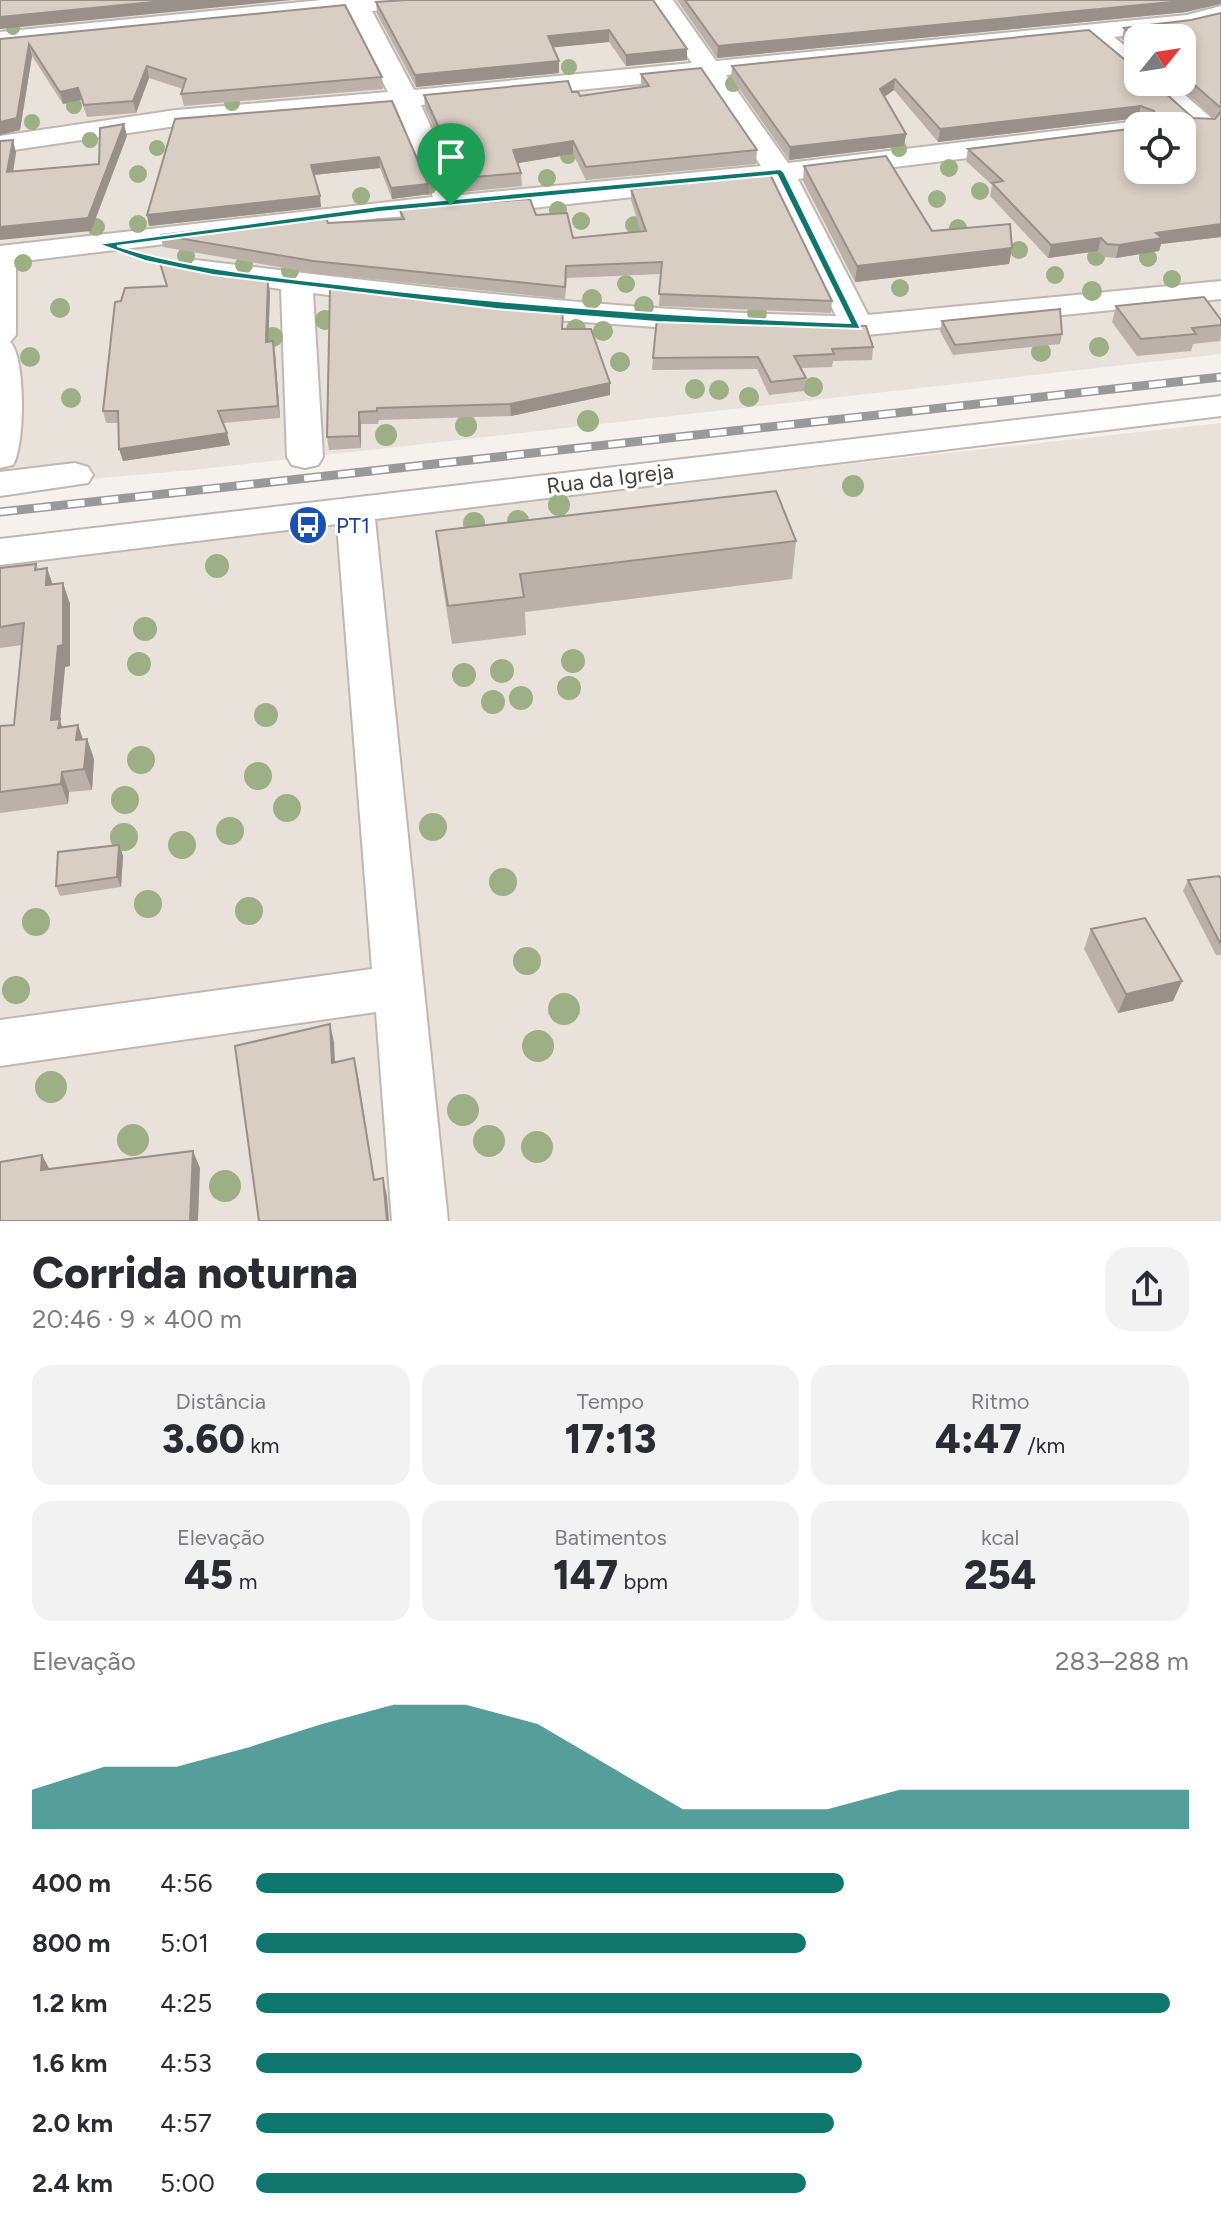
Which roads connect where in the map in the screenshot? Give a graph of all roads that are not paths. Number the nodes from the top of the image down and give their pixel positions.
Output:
1 (426, 0) edge
2 (661, 0) edge
3 (1198, 0) edge
4 (325, 4) edge
5 (357, 6) junction
6 (1221, 12) edge
7 (1091, 23) junction
8 (0, 40) edge
9 (1124, 55) edge
10 (707, 69) junction
11 (1175, 96) edge
12 (405, 99) junction
13 (1212, 121) edge
14 (1124, 131) edge
15 (0, 144) edge
16 (780, 172) junction
17 (451, 205) junction
18 (103, 244) junction
19 (1, 255) edge
20 (297, 284) junction
21 (1221, 290) edge
22 (857, 326) junction
23 (0, 335) edge
24 (0, 350) edge
25 (1218, 411) edge
26 (0, 457) edge
27 (305, 457) dead end
28 (75, 475) dead end
29 (0, 484) edge
30 (355, 510) junction
31 (0, 552) edge
32 (398, 987) junction
33 (0, 1043) edge
34 (420, 1221) edge

1 - 5 street
2 - 10 street
3 - 6 street
4 - 5 street
4 - 8 street
5 - 12 street
6 - 7 street
7 - 9 street
7 - 10 street
10 - 12 street
10 - 16 street
11 - 13 street
12 - 15 street
12 - 17 street
14 - 16 street
16 - 17 street
16 - 22 street
17 - 18 street
18 - 19 street
18 - 20 street
19 - 23 street
20 - 22 street
20 - 27 street
21 - 22 street
24 - 26 street
25 - 30 street, Rua da Igreja
28 - 29 street
30 - 31 street, Rua da Igreja
30 - 32 street
32 - 33 street
32 - 34 street

